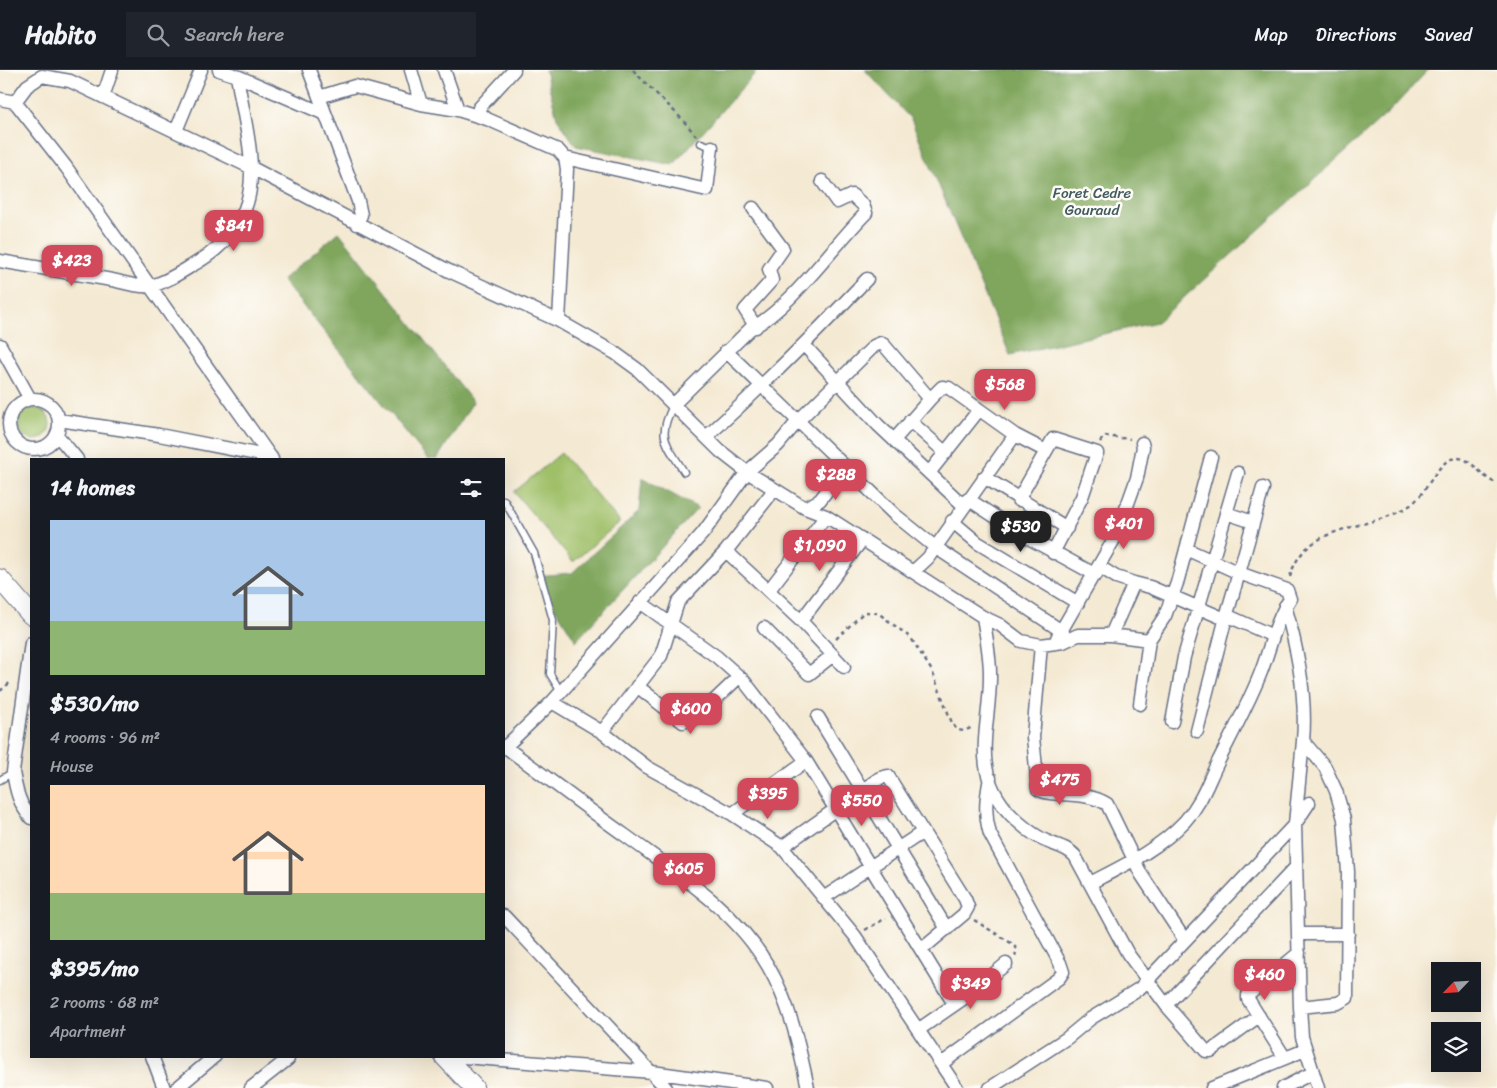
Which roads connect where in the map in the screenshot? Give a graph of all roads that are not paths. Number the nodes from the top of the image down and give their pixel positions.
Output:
1 (112, 70) edge
2 (201, 70) edge
3 (219, 70) edge
4 (309, 70) edge
5 (410, 70) edge
6 (444, 70) edge
7 (514, 70) edge
8 (40, 73) edge
9 (237, 76) junction
10 (103, 97) junction
11 (319, 97) junction
12 (0, 99) edge
13 (14, 102) junction
14 (421, 104) junction
15 (458, 110) junction
16 (325, 114) junction
17 (487, 119) junction
18 (176, 131) junction
19 (706, 145) road end
20 (565, 158) junction
21 (252, 168) junction
22 (822, 181) dead end
23 (753, 208) dead end
24 (357, 224) junction
25 (0, 261) edge
26 (867, 279) dead end
27 (149, 286) junction
28 (559, 321) junction
29 (756, 327) junction
30 (0, 345) edge
31 (804, 345) junction
32 (726, 352) junction
33 (837, 381) junction
34 (761, 387) junction
35 (30, 399) junction
36 (930, 399) junction
37 (674, 404) junction
38 (979, 410) junction
39 (59, 420) junction
40 (798, 422) junction
41 (910, 422) junction
42 (4, 429) edge
43 (57, 435) junction
44 (1015, 435) junction
45 (706, 437) junction
46 (894, 440) junction
47 (1142, 442) road end
48 (1046, 451) junction
49 (946, 453) junction
50 (38, 454) edge
51 (1211, 457) dead end
52 (76, 458) edge
53 (272, 458) edge
54 (844, 468) junction
55 (684, 472) dead end
56 (747, 472) junction
57 (929, 473) junction
58 (1238, 473) dead end
59 (984, 477) junction
60 (1263, 488) dead end
61 (774, 490) junction
62 (1018, 500) junction
63 (505, 502) edge
64 (966, 502) junction
65 (805, 508) junction
66 (1226, 512) junction
67 (826, 516) junction
68 (952, 522) junction
69 (1253, 522) junction
70 (1067, 528) junction
71 (862, 540) junction
72 (935, 546) junction
73 (1186, 549) junction
74 (726, 551) junction
75 (1053, 553) junction
76 (1213, 560) junction
77 (914, 571) junction
78 (1098, 571) junction
79 (1239, 573) junction
80 (0, 579) edge
81 (1134, 583) junction
82 (769, 590) junction
83 (1172, 596) junction
84 (640, 602) junction
85 (1078, 604) junction
86 (1285, 606) junction
87 (1199, 607) junction
88 (30, 614) edge
89 (983, 617) junction
90 (1226, 617) junction
91 (801, 622) junction
92 (672, 624) junction
93 (764, 628) dead end
94 (1062, 632) junction
95 (1111, 635) junction
96 (1273, 636) junction
97 (1149, 640) junction
98 (1046, 645) junction
99 (30, 651) edge
100 (830, 652) junction
101 (844, 667) dead end
102 (739, 677) junction
103 (637, 686) junction
104 (556, 697) junction
105 (1140, 704) dead end
106 (818, 717) dead end
107 (1172, 722) dead end
108 (1197, 730) dead end
109 (602, 732) junction
110 (1302, 741) junction
111 (505, 746) edge
112 (505, 748) edge
113 (806, 761) junction
114 (14, 772) junction
115 (990, 778) junction
116 (0, 780) edge
117 (862, 790) junction
118 (1309, 803) dead end
119 (836, 809) junction
120 (732, 814) junction
121 (30, 817) edge
122 (1295, 824) junction
123 (923, 832) junction
124 (782, 847) junction
125 (898, 849) junction
126 (1135, 859) junction
127 (871, 867) junction
128 (1296, 867) junction
129 (1090, 883) junction
130 (825, 897) junction
131 (505, 917) edge
132 (947, 929) junction
133 (1298, 934) junction
134 (1348, 934) junction
135 (1184, 939) junction
136 (921, 950) junction
137 (1299, 953) junction
138 (1006, 964) road end
139 (1146, 980) junction
140 (954, 1004) junction
141 (1166, 1005) junction
142 (1300, 1007) junction
143 (1258, 1016) junction
144 (918, 1030) junction
145 (1305, 1050) junction
146 (153, 1058) edge
147 (213, 1058) edge
148 (446, 1058) edge
149 (476, 1058) edge
150 (1285, 1058) junction
151 (288, 1059) dead end
152 (940, 1064) junction
153 (652, 1072) junction
154 (1312, 1073) junction
155 (164, 1088) edge
156 (177, 1088) edge
157 (251, 1088) edge
158 (474, 1088) edge
159 (666, 1088) edge
160 (767, 1088) edge
161 (808, 1088) edge
162 (957, 1088) edge
163 (990, 1088) edge
164 (1212, 1088) edge
165 (1283, 1088) edge
166 (1318, 1088) edge

1 - 10 street
2 - 18 street
3 - 9 street
4 - 11 street
5 - 14 street
6 - 15 street
7 - 17 street
8 - 10 street
8 - 13 street
9 - 16 street
9 - 21 street
10 - 18 street
11 - 14 street
11 - 16 street
12 - 13 street
13 - 27 street
14 - 15 street
15 - 17 street
16 - 24 street
17 - 20 street
18 - 21 street
19 - 20 street
20 - 28 street
21 - 24 street
21 - 27 street
22 - 29 street
23 - 29 street
24 - 28 street
25 - 27 street
26 - 31 street
27 - 53 street
28 - 37 street
29 - 32 street
30 - 35 street
31 - 33 street
31 - 34 street
32 - 34 street
32 - 37 street
33 - 36 street
33 - 40 street
33 - 46 street
34 - 40 street
34 - 45 street
35 - 39 street
35 - 42 street
36 - 38 street
36 - 41 street
37 - 45 street
37 - 55 lane
38 - 44 street
38 - 49 street
39 - 43 street
39 - 53 street
40 - 54 street
40 - 56 street
41 - 46 street
41 - 49 street
42 - 50 street
43 - 50 street
43 - 52 street
44 - 48 street
44 - 59 street
45 - 56 street
46 - 57 street
47 - 78 street
48 - 62 street
48 - 70 street
49 - 57 street
51 - 73 street
54 - 65 street
54 - 72 street
56 - 61 street
56 - 84 street
57 - 64 street
58 - 66 street
59 - 62 street
59 - 64 street
60 - 69 street
61 - 65 street
61 - 74 street
62 - 70 street
63 - 104 lane
64 - 68 street
64 - 75 street
65 - 67 street
66 - 69 street
66 - 76 street
67 - 71 street
67 - 82 street
68 - 72 street
68 - 85 street
69 - 79 street
70 - 75 street
71 - 77 street
71 - 91 street
72 - 77 street
72 - 94 street
73 - 76 street
73 - 83 street
74 - 82 street
74 - 92 street
75 - 78 street
76 - 79 street
76 - 87 street
77 - 89 street
78 - 81 street
78 - 85 street
79 - 86 street
79 - 90 street
80 - 88 main road
81 - 83 street
81 - 95 street
82 - 91 street
83 - 87 street
83 - 97 street
84 - 92 street
84 - 104 street
85 - 94 street
86 - 96 street
86 - 110 street
87 - 90 street
87 - 107 street
89 - 98 street
89 - 115 street
90 - 96 street
90 - 108 street
91 - 100 street
92 - 102 street
92 - 103 street
93 - 100 street
94 - 98 street
95 - 97 street
95 - 98 street
96 - 126 street
97 - 105 street
98 - 126 street
99 - 114 street
100 - 101 street
102 - 103 street
102 - 113 street
103 - 109 street
104 - 109 street
104 - 111 street
106 - 117 street
109 - 120 street
110 - 122 street
110 - 134 street
112 - 161 street
113 - 119 street
113 - 120 street
114 - 116 lane
114 - 121 street
115 - 129 street
115 - 152 street
117 - 119 street
117 - 123 street
117 - 125 street
118 - 122 street
119 - 124 street
119 - 127 street
120 - 124 street
122 - 128 street
122 - 135 street
123 - 125 street
123 - 132 street
124 - 130 street
125 - 127 street
125 - 132 street
126 - 129 street
126 - 135 street
127 - 130 street
127 - 136 street
128 - 133 street
128 - 141 street
129 - 139 street
130 - 144 street
131 - 153 street
132 - 136 street
133 - 134 street
133 - 137 street
134 - 142 street
135 - 139 street
136 - 140 street
137 - 142 street
137 - 143 street
138 - 140 street
139 - 141 street
139 - 163 street
140 - 144 street
141 - 143 street
142 - 145 street
143 - 150 street
144 - 152 street
145 - 150 street
145 - 154 street
146 - 155 street
147 - 156 street
148 - 158 main road
149 - 153 street
150 - 164 street
151 - 157 street
152 - 162 street
153 - 159 street
153 - 160 street
154 - 165 street
154 - 166 street

